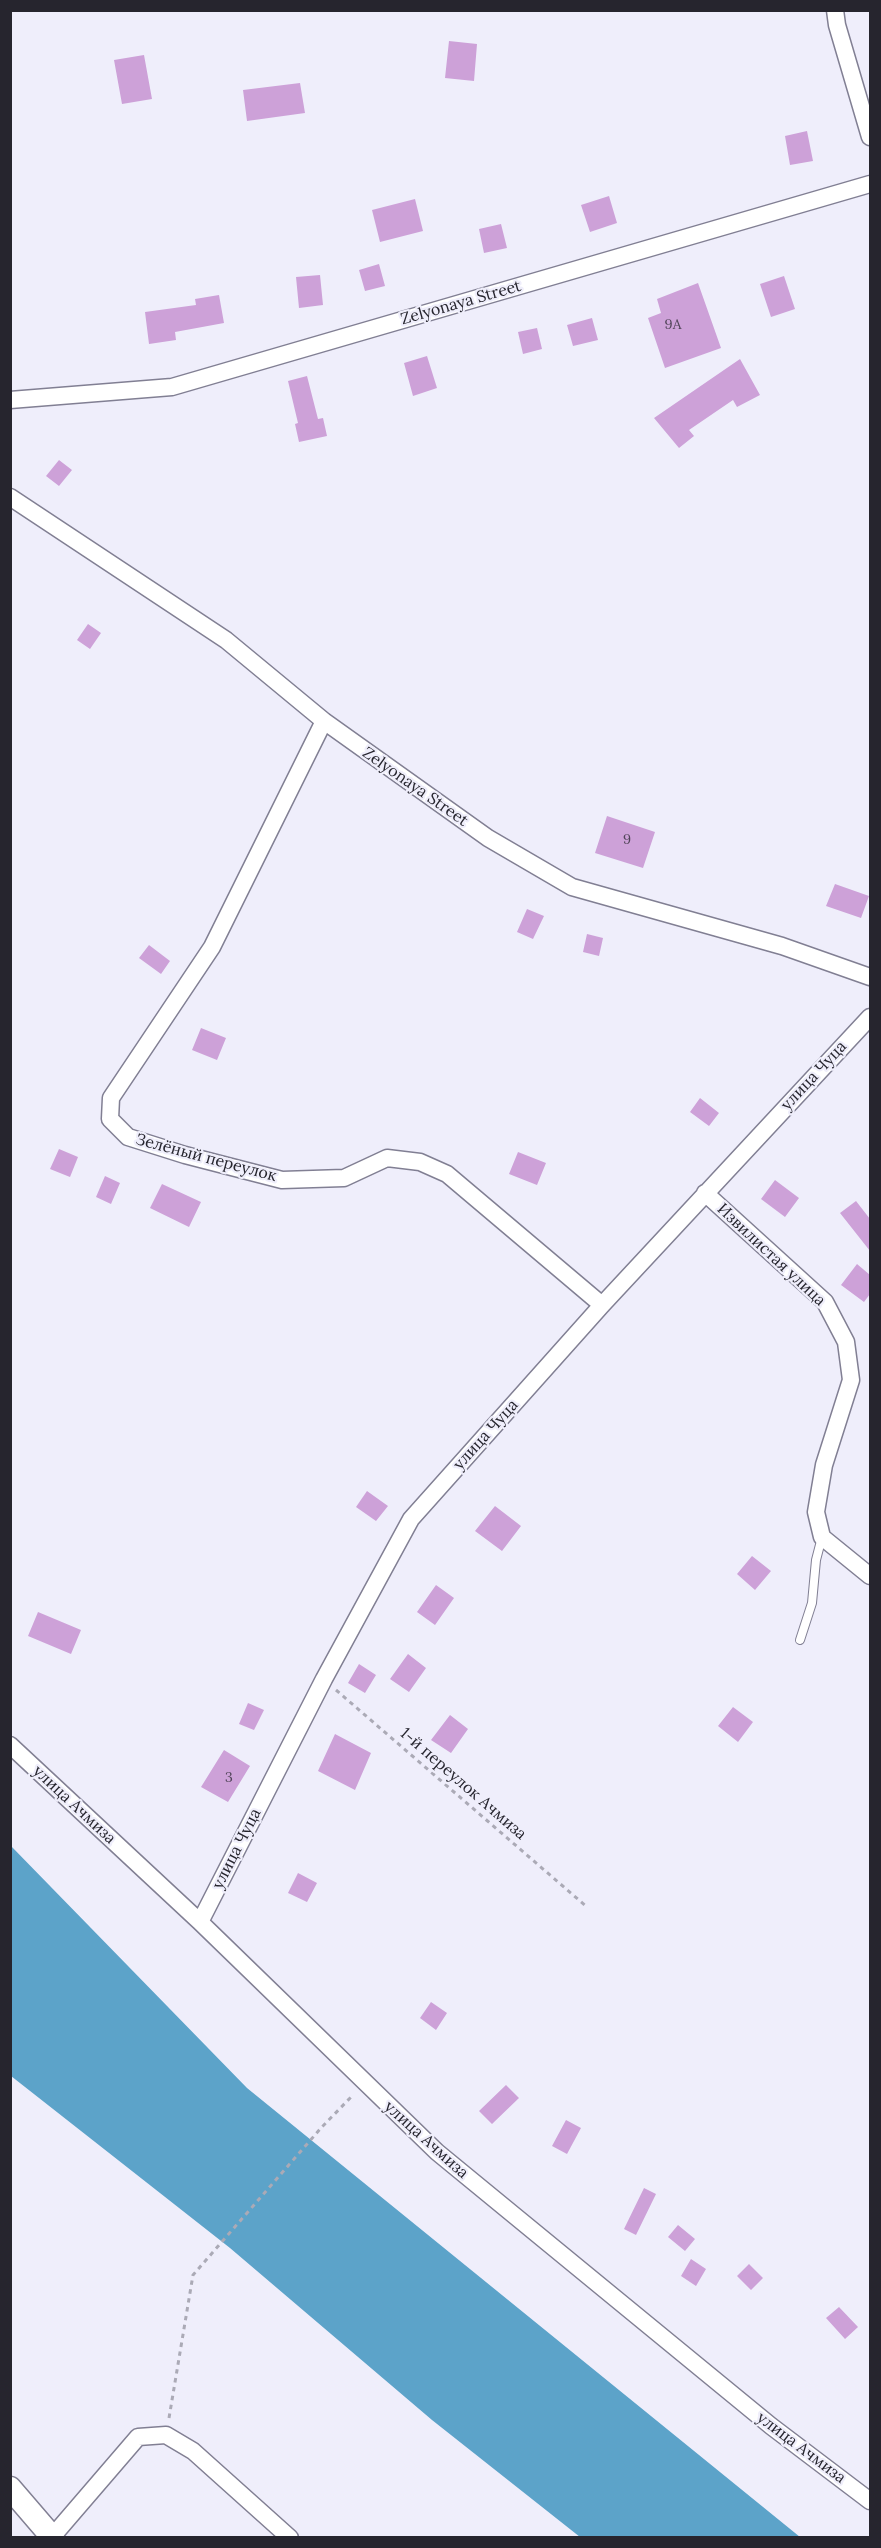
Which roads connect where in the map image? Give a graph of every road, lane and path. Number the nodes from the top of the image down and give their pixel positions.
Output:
1 (835, 10) edge
2 (870, 136) edge
3 (870, 184) edge
4 (10, 400) edge
5 (10, 497) edge
6 (324, 721) junction
7 (870, 977) edge
8 (870, 1017) edge
9 (705, 1193) junction
10 (602, 1305) junction
11 (822, 1537) junction
12 (870, 1576) edge
13 (800, 1640) dead end
14 (324, 1679) junction
15 (10, 1745) edge
16 (587, 1907) dead end
17 (200, 1922) junction
18 (365, 2083) junction
19 (166, 2435) junction
20 (10, 2488) edge
21 (870, 2501) edge
22 (53, 2537) edge
23 (290, 2538) edge

1 - 2 street
3 - 4 street, Zelyonaya Street
5 - 6 street, Zelyonaya Street
6 - 7 street, Zelyonaya Street
6 - 10 street, Зелёный переулок
8 - 9 street, улица Чуца
9 - 10 street, улица Чуца
9 - 11 street, Извилистая улица
10 - 14 street, улица Чуца
11 - 12 street
11 - 13 lane
14 - 16 path, 1-й переулок Ачмиза
14 - 17 street, улица Чуца
15 - 17 street, улица Ачмиза
17 - 18 street, улица Ачмиза
18 - 19 path
18 - 21 street, улица Ачмиза
19 - 22 street
19 - 23 street
20 - 22 street

